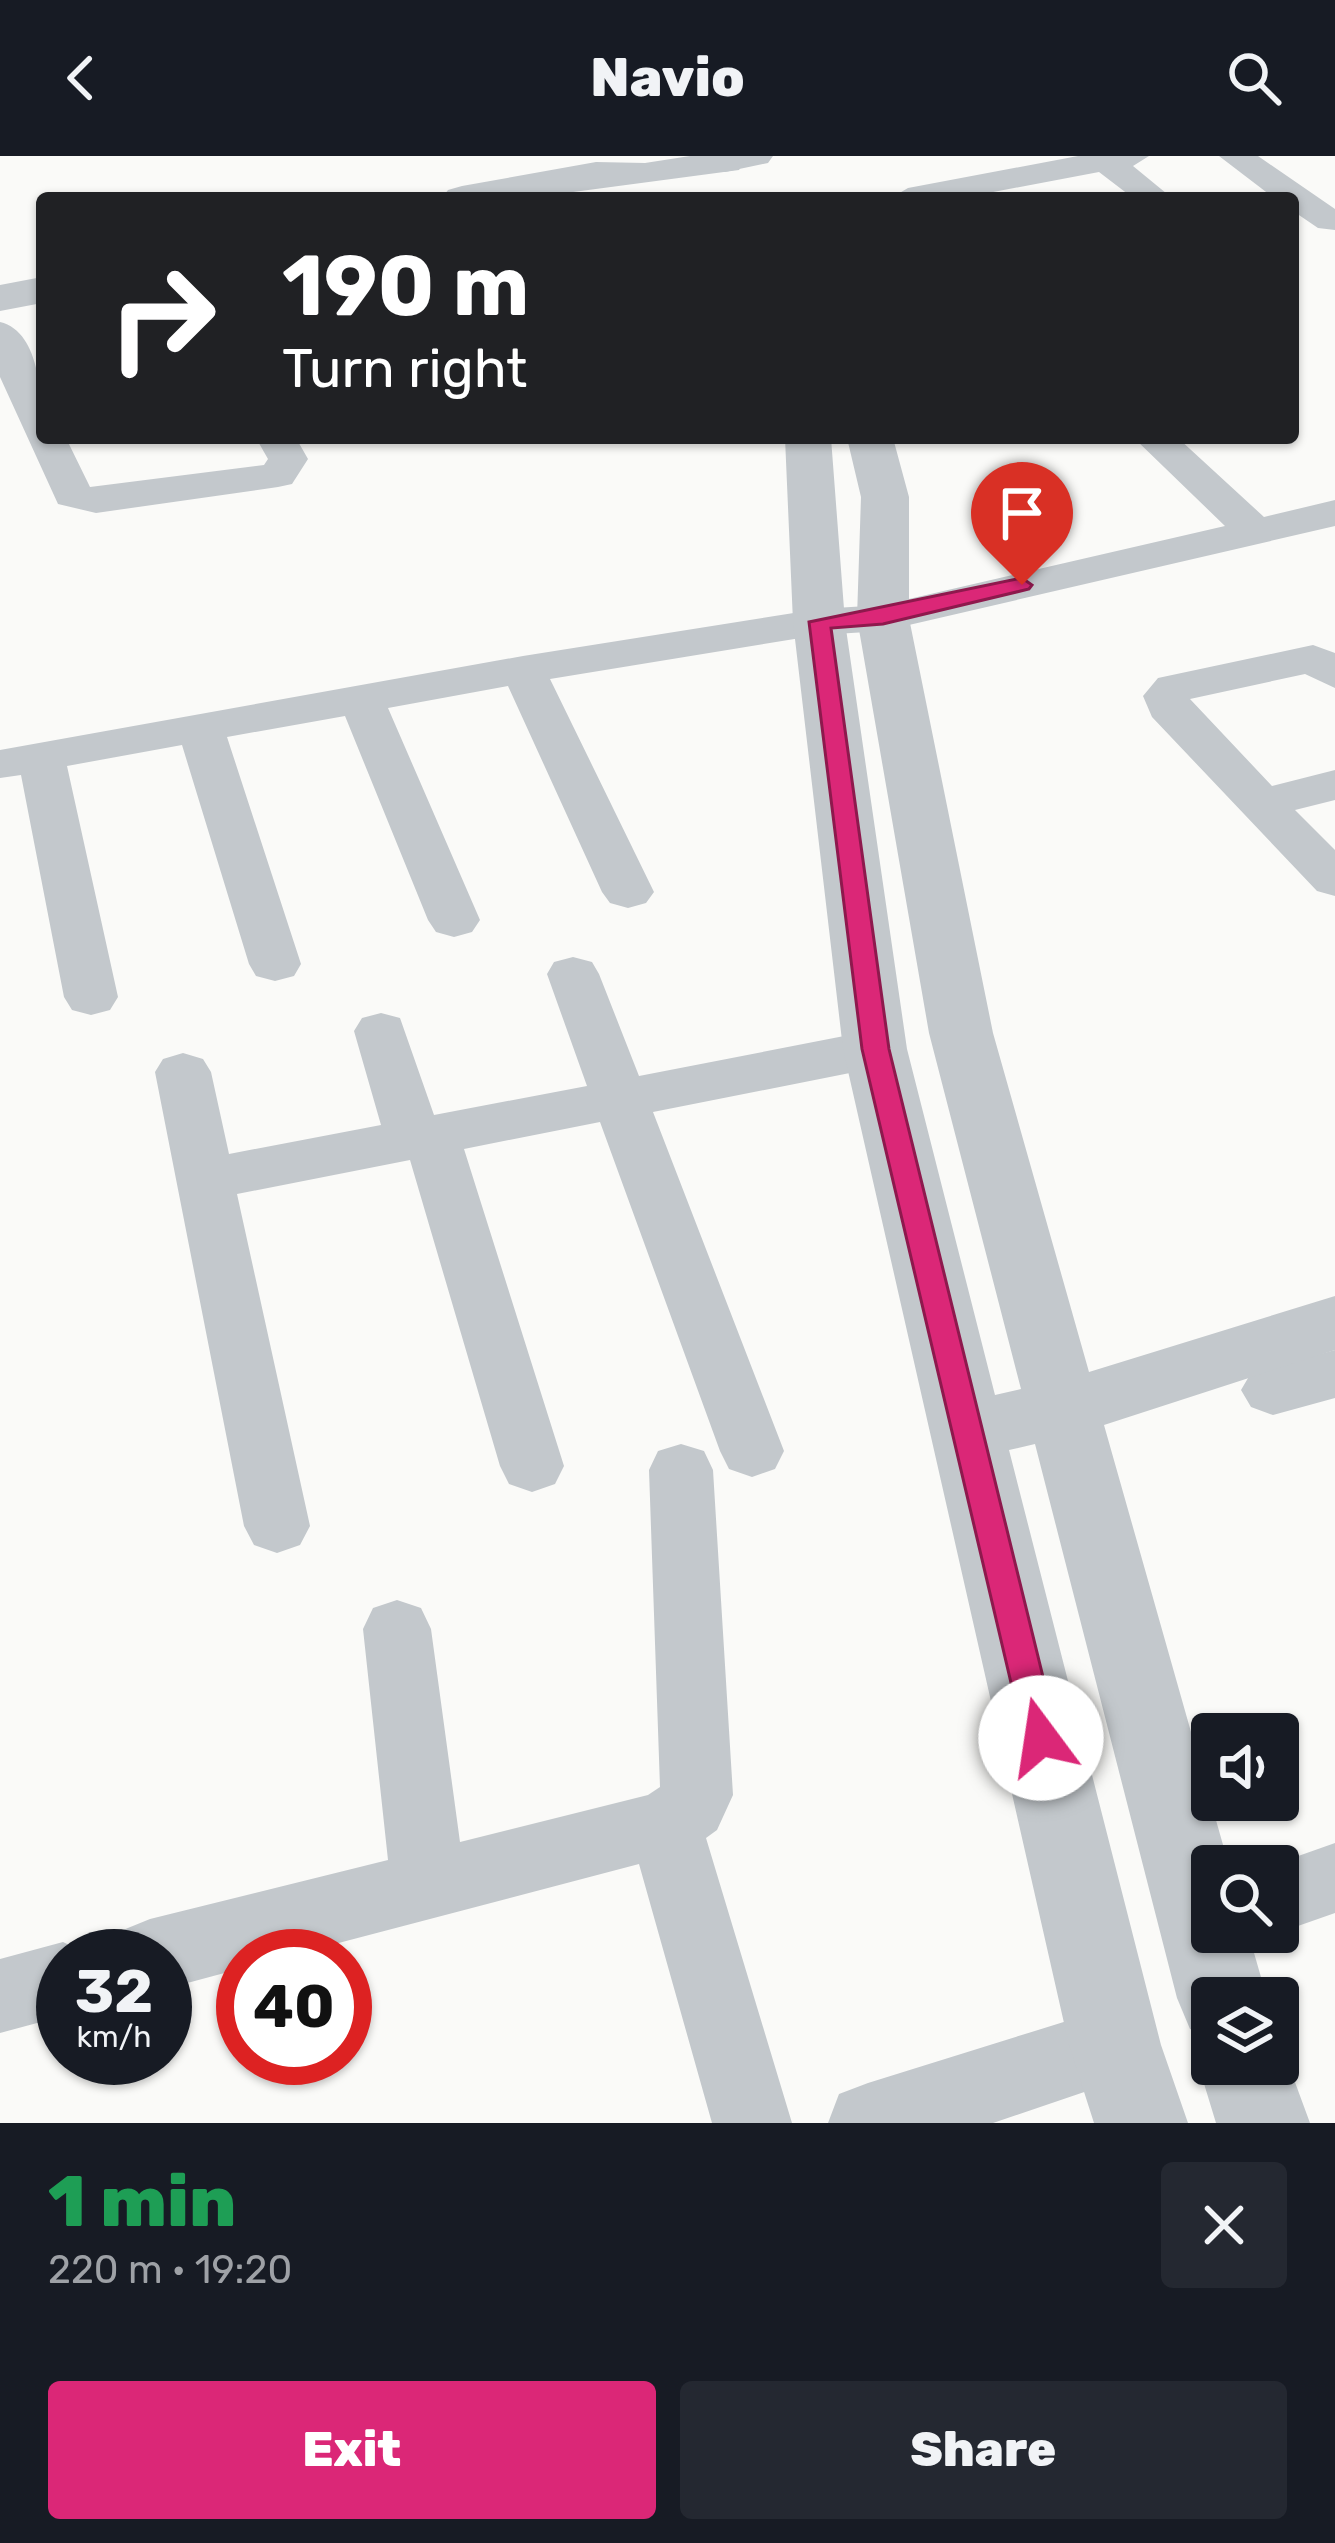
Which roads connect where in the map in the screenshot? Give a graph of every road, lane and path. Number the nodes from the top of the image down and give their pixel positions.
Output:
1 (1236, 156) edge
2 (1119, 158) edge
3 (716, 166) edge
4 (645, 175) junction
5 (1005, 190) edge
6 (496, 192) edge
7 (610, 192) edge
8 (743, 192) edge
9 (1150, 192) edge
10 (1288, 192) edge
11 (1299, 200) edge
12 (1330, 221) dead end
13 (36, 273) edge
14 (0, 280) edge
15 (36, 291) edge
16 (0, 298) edge
17 (20, 373) edge
18 (36, 414) edge
19 (0, 429) edge
20 (49, 444) edge
21 (279, 444) edge
22 (809, 444) edge
23 (872, 444) edge
24 (1161, 444) edge
25 (1335, 513) edge
26 (1253, 529) junction
27 (851, 620) junction
28 (523, 670) junction
29 (1335, 674) edge
30 (361, 699) junction
31 (200, 726) junction
32 (21, 760) edge
33 (1335, 785) edge
34 (1262, 804) junction
35 (1335, 880) edge
36 (628, 892) dead end
37 (454, 920) dead end
38 (275, 964) dead end
39 (573, 974) dead end
40 (92, 997) dead end
41 (381, 1031) dead end
42 (875, 1049) junction
43 (183, 1072) dead end
44 (618, 1098) junction
45 (422, 1137) junction
46 (204, 1180) junction
47 (1334, 1338) edge
48 (1273, 1390) dead end
49 (1060, 1410) junction
50 (967, 1430) junction
51 (752, 1451) dead end
52 (532, 1466) dead end
53 (682, 1470) dead end
54 (277, 1526) dead end
55 (397, 1629) dead end
56 (665, 1824) junction
57 (1191, 1862) edge
58 (1335, 1878) edge
59 (428, 1881) junction
60 (1299, 1891) edge
61 (192, 1945) edge
62 (36, 1986) edge
63 (0, 1996) edge
64 (1115, 2045) junction
65 (1251, 2085) edge
66 (752, 2123) edge
67 (868, 2123) edge
68 (1141, 2123) edge
69 (1264, 2123) edge

1 - 10 street
2 - 5 street
2 - 9 street
3 - 4 street
3 - 8 street
4 - 6 street
4 - 7 street
11 - 12 street
13 - 14 street
15 - 16 street
17 - 18 street
17 - 19 street
20 - 21 street
22 - 27 street
23 - 27 street
24 - 26 street
25 - 26 street
26 - 27 street
27 - 28 street
27 - 42 street
27 - 49 street
28 - 30 street
28 - 36 street
29 - 34 street
30 - 31 street
30 - 37 street
31 - 32 street
31 - 38 street
32 - 40 street
33 - 34 street
34 - 35 street
39 - 44 street
41 - 45 street
42 - 44 street
42 - 50 street
43 - 46 street
44 - 45 street
44 - 51 street
45 - 46 street
45 - 52 street
46 - 54 street
47 - 48 street
47 - 49 street
49 - 50 street
49 - 57 street
50 - 64 street
53 - 56 street
55 - 59 street
56 - 59 street
56 - 66 street
58 - 60 street
59 - 61 street
62 - 63 street
64 - 67 street
64 - 68 street
65 - 69 street

